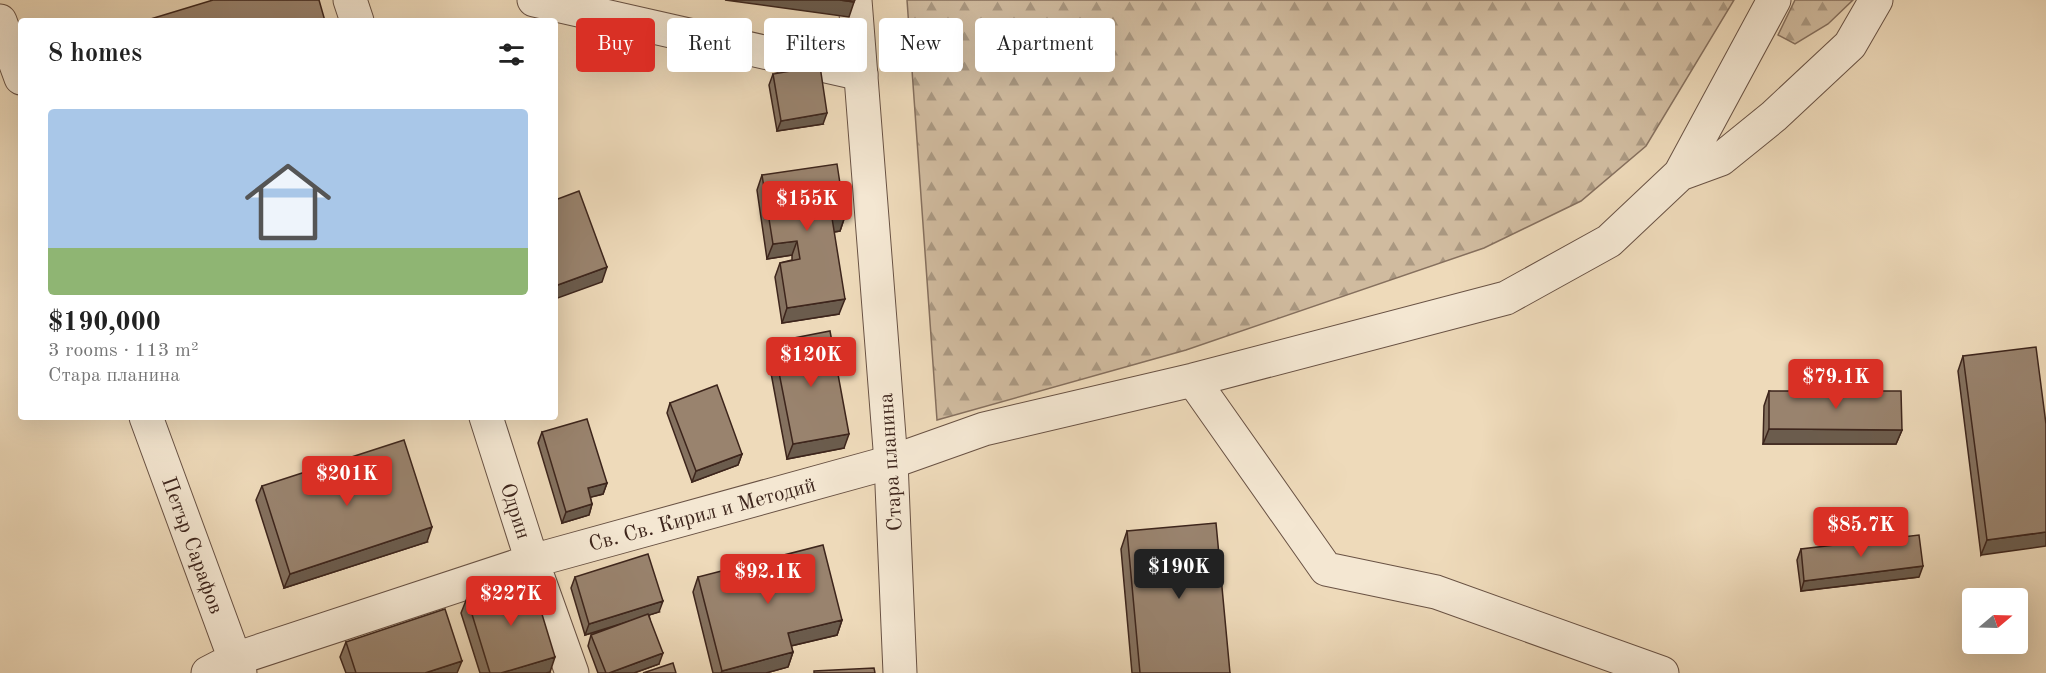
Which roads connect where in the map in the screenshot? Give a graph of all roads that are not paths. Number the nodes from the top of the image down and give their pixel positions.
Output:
1 (350, 0) edge
2 (534, 0) edge
3 (855, 0) edge
4 (1773, 0) edge
5 (1876, 0) edge
6 (356, 18) edge
7 (0, 21) edge
8 (18, 70) edge
9 (861, 74) junction
10 (1680, 174) junction
11 (1193, 380) junction
12 (147, 420) edge
13 (487, 420) edge
14 (891, 462) junction
15 (532, 561) junction
16 (228, 668) edge
17 (572, 673) edge
18 (900, 673) edge
19 (1662, 673) edge

1 - 6 street
2 - 9 street
3 - 9 street, Стара планина
4 - 10 street
5 - 10 street
7 - 8 street
9 - 14 street, Стара планина
10 - 11 street, Св. Св. Кирил и Методий
11 - 14 street, Св. Св. Кирил и Методий
11 - 19 street
12 - 16 street, Петър Сарафов
13 - 15 street, Одрин
14 - 15 street, Св. Св. Кирил и Методий
14 - 18 street, Стара планина
15 - 16 street, Св. Св. Кирил и Методий
15 - 17 street, Одрин

